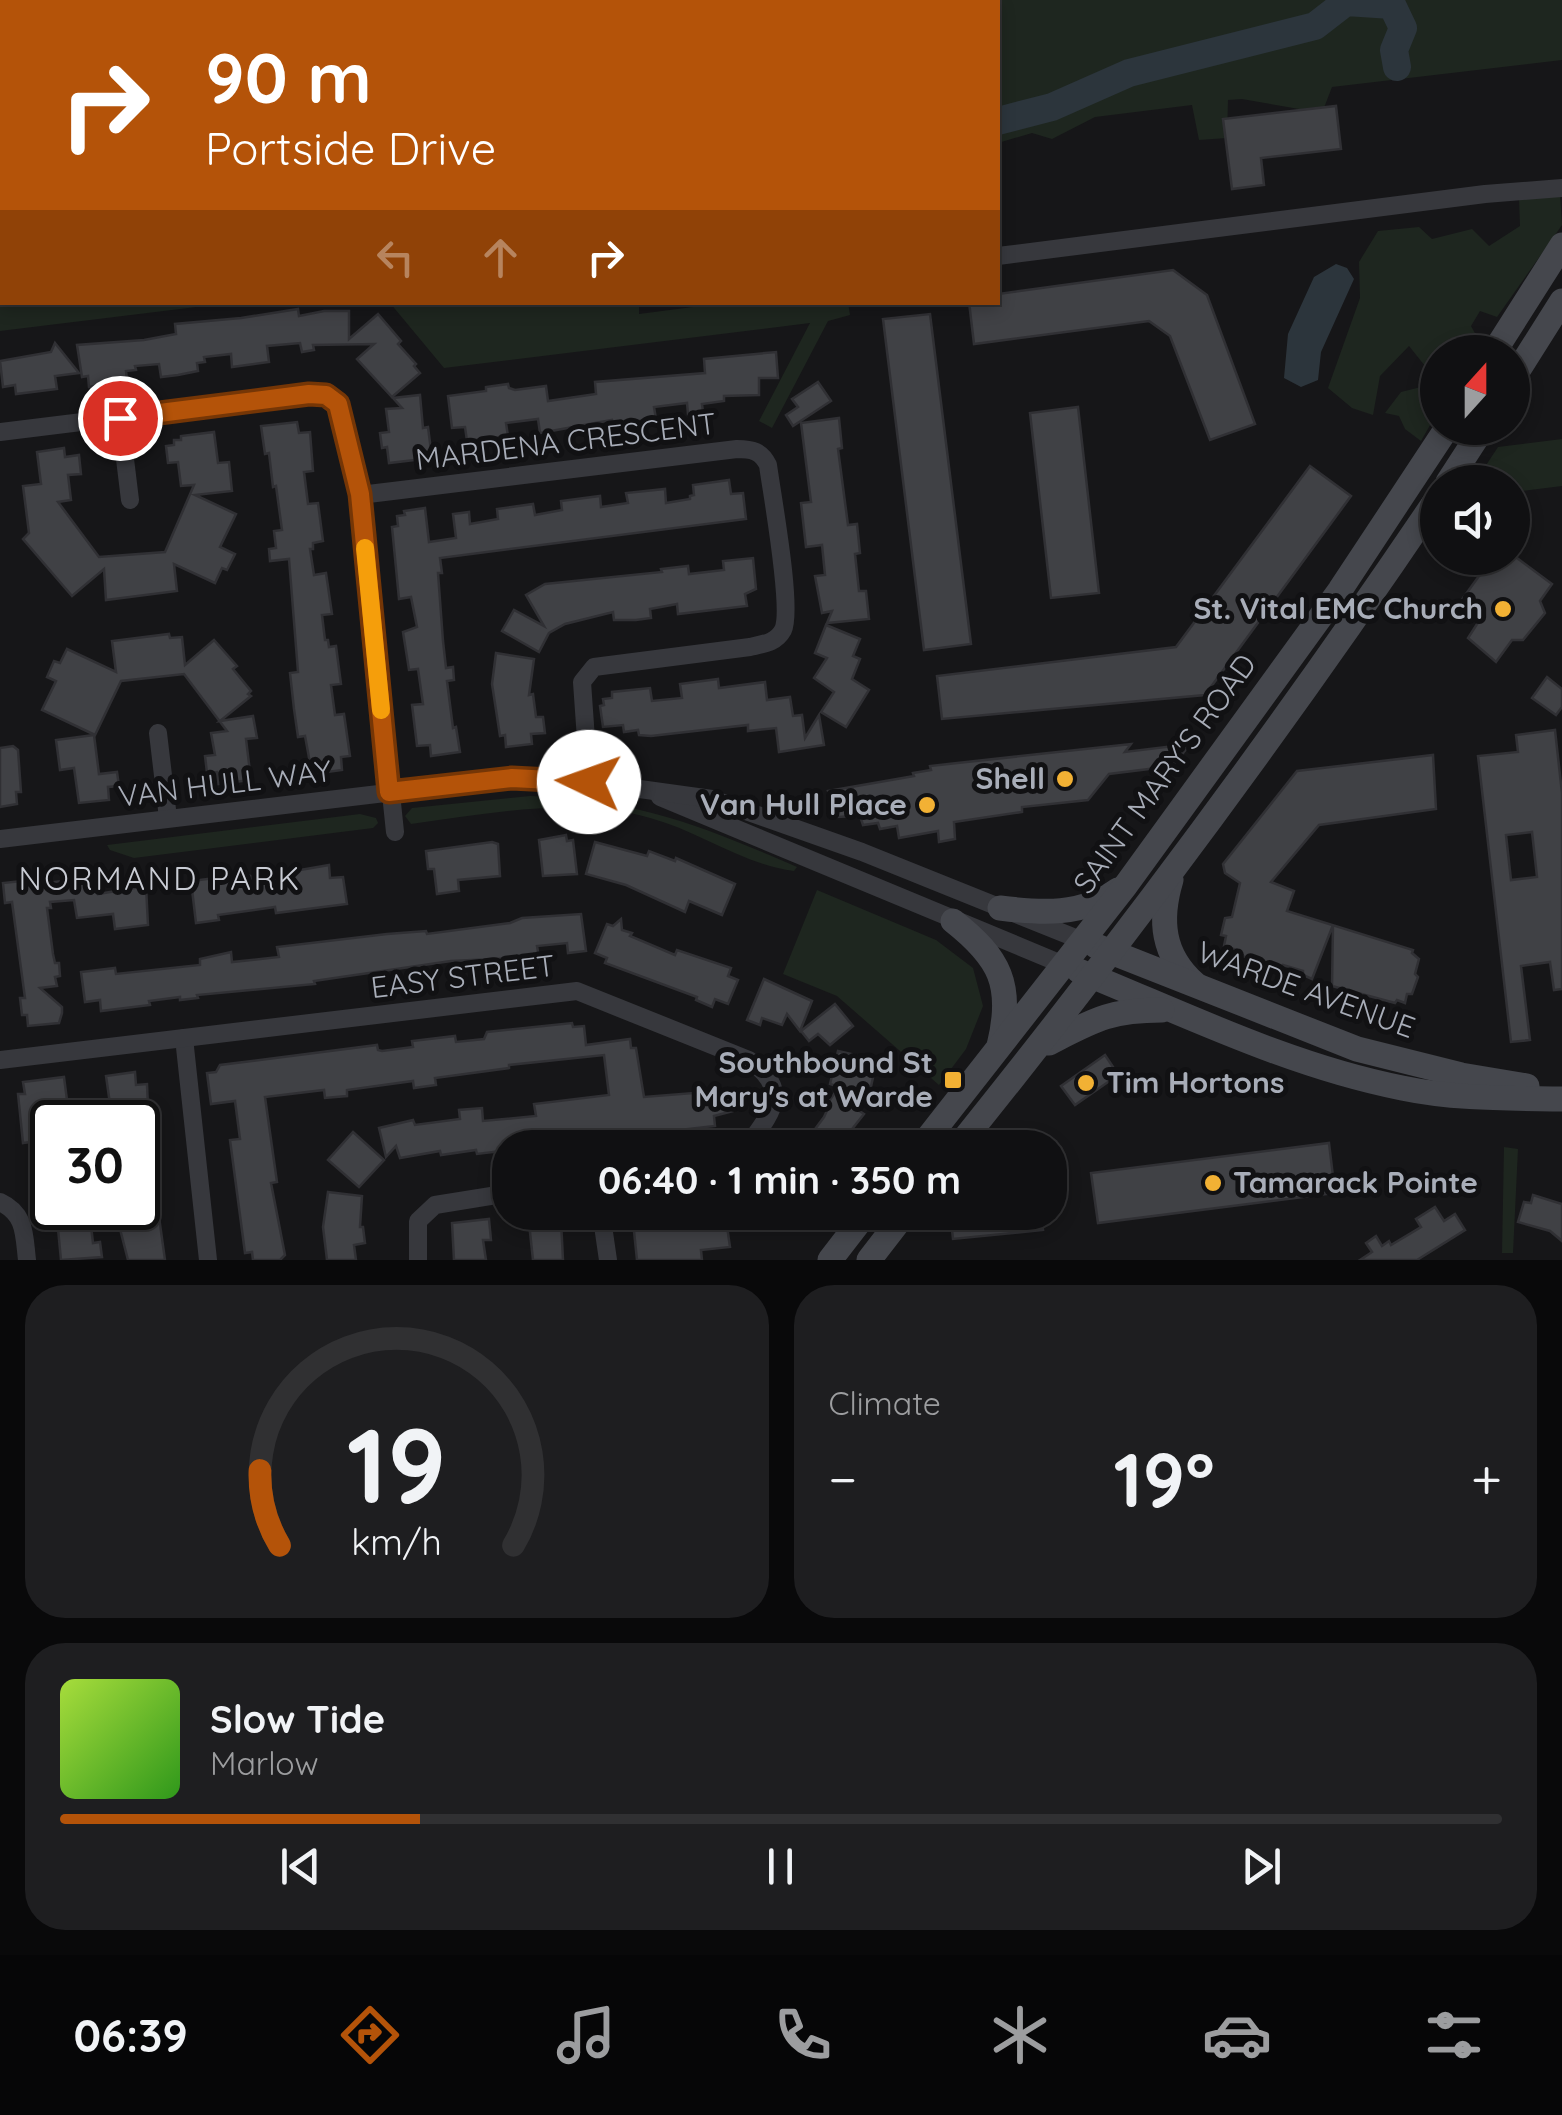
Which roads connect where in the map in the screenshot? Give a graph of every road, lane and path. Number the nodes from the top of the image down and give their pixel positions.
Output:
1 (1562, 188) edge
2 (1562, 245) edge
3 (1000, 256) edge
4 (1562, 301) edge
5 (1505, 335) edge
6 (1530, 352) edge
7 (120, 418) junction
8 (0, 432) edge
9 (1436, 445) edge
10 (360, 494) junction
11 (130, 500) dead end
12 (1420, 525) edge
13 (158, 733) dead end
14 (589, 782) junction
15 (637, 788) junction
16 (389, 792) junction
17 (168, 818) junction
18 (396, 832) dead end
19 (0, 839) edge
20 (886, 862) junction
21 (1174, 870) junction
22 (1126, 884) junction
23 (869, 885) junction
24 (1000, 908) junction
25 (954, 920) junction
26 (1036, 922) joint
27 (1083, 941) junction
28 (1112, 952) junction
29 (1053, 960) junction
30 (1093, 977) junction
31 (1199, 987) junction
32 (1176, 1010) junction
33 (184, 1038) junction
34 (1040, 1047) junction
35 (998, 1052) junction
36 (0, 1060) edge
37 (1562, 1090) edge
38 (1562, 1099) edge
39 (757, 1130) edge
40 (935, 1130) edge
41 (972, 1130) edge
42 (492, 1196) edge
43 (0, 1202) edge
44 (604, 1230) edge
45 (853, 1230) edge
46 (892, 1230) edge
47 (26, 1260) edge
48 (208, 1260) edge
49 (418, 1260) edge
50 (608, 1260) edge
51 (830, 1260) edge
52 (869, 1260) edge

1 - 3 street
2 - 5 main road
4 - 6 main road
7 - 8 street
7 - 10 street
7 - 11 street
9 - 22 main road, SAINT MARY'S ROAD
10 - 14 street, MARDENA CRESCENT
10 - 16 street
12 - 21 main road, SAINT MARY'S ROAD
13 - 17 street
14 - 15 street, VAN HULL WAY
14 - 16 street, VAN HULL WAY
15 - 20 street, VAN HULL WAY
15 - 23 street, VAN HULL WAY
16 - 17 street, VAN HULL WAY
16 - 18 street
17 - 19 street, VAN HULL WAY
20 - 23 street
20 - 24 street, VAN HULL WAY
21 - 28 main road, SAINT MARY'S ROAD
21 - 31 main road
22 - 24 main road
22 - 27 main road, SAINT MARY'S ROAD
23 - 25 street, VAN HULL WAY
24 - 26 street, VAN HULL WAY
25 - 29 street, VAN HULL WAY
25 - 35 main road
26 - 27 street, WARDE AVENUE
27 - 28 main road, WARDE AVENUE
27 - 29 main road, SAINT MARY'S ROAD
28 - 30 main road, SAINT MARY'S ROAD
28 - 31 main road, WARDE AVENUE
29 - 30 main road, WARDE AVENUE
29 - 35 main road, SAINT MARY'S ROAD
30 - 32 main road, WARDE AVENUE
30 - 34 main road, SAINT MARY'S ROAD
31 - 37 main road, WARDE AVENUE
32 - 34 main road
32 - 38 main road, WARDE AVENUE
33 - 36 street, EASY STREET
33 - 39 street, EASY STREET
33 - 48 street
34 - 41 main road, SAINT MARY'S ROAD
35 - 40 main road, SAINT MARY'S ROAD
42 - 49 street
43 - 47 street
44 - 50 street
45 - 51 main road
46 - 52 main road

